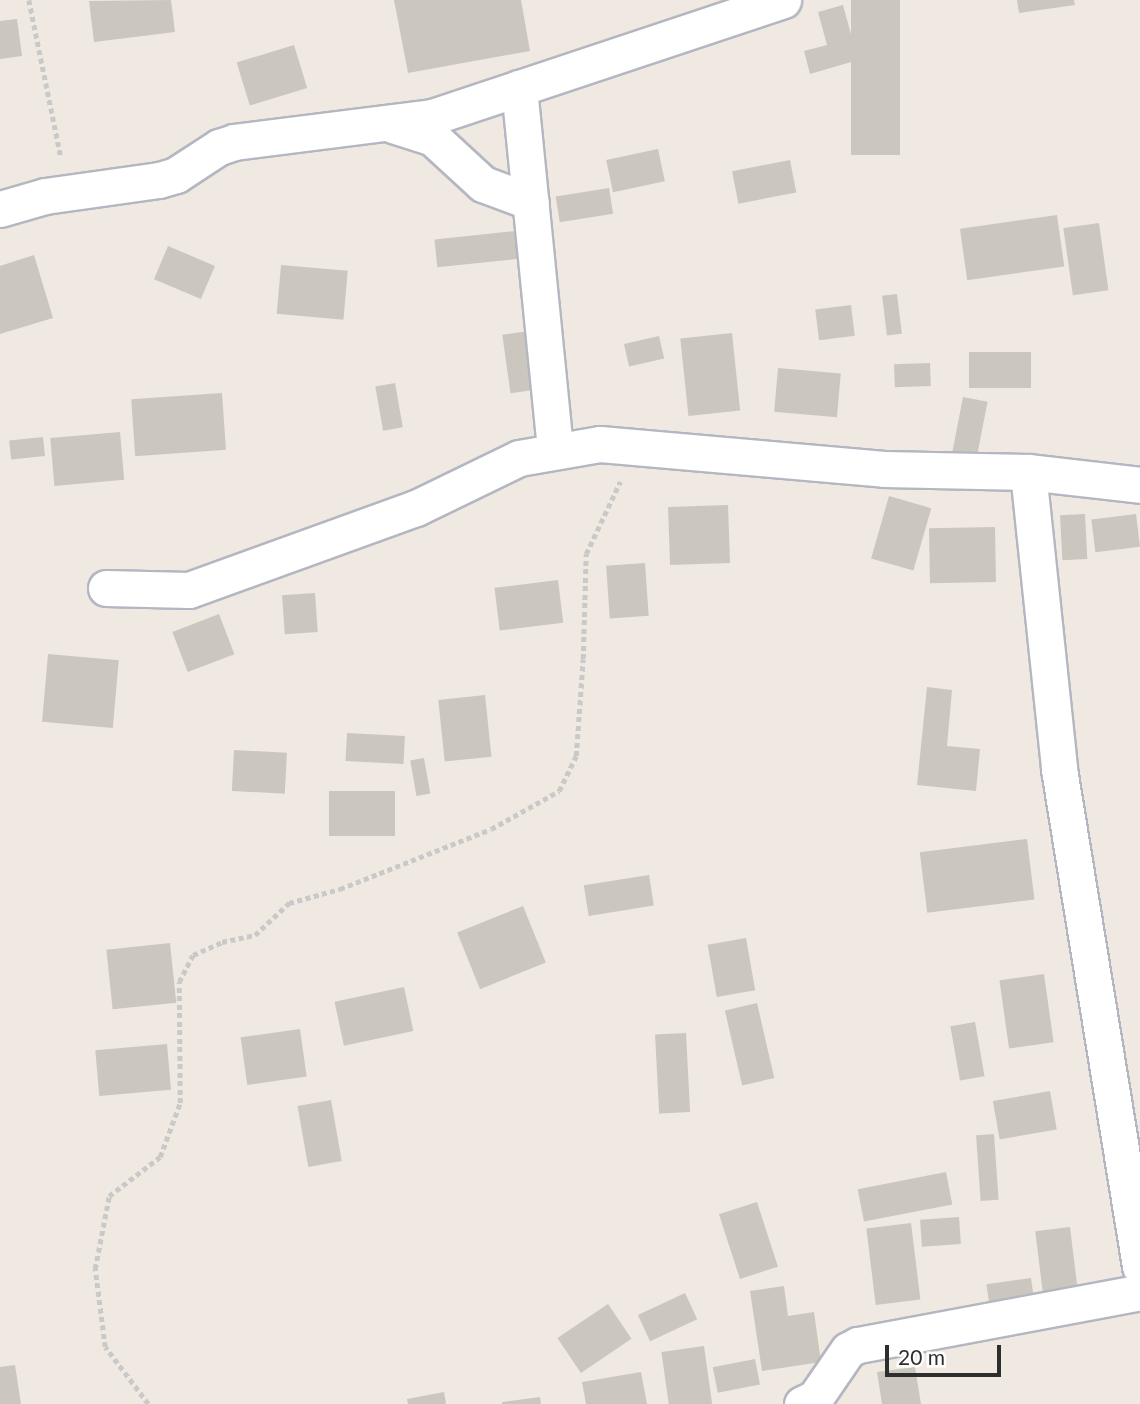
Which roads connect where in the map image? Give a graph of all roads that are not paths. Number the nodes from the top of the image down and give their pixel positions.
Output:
1 (783, 0) edge
2 (519, 88) junction
3 (387, 123) junction
4 (531, 202) junction
5 (0, 209) edge
6 (555, 451) junction
7 (1028, 472) junction
8 (1140, 485) edge
9 (106, 588) dead end
10 (1140, 1266) edge
11 (1140, 1292) edge
12 (811, 1402) edge

1 - 2 street
2 - 3 street
2 - 4 street
3 - 4 street
3 - 5 street
4 - 6 street
6 - 7 street
6 - 9 street
7 - 8 street
7 - 10 street
11 - 12 street

